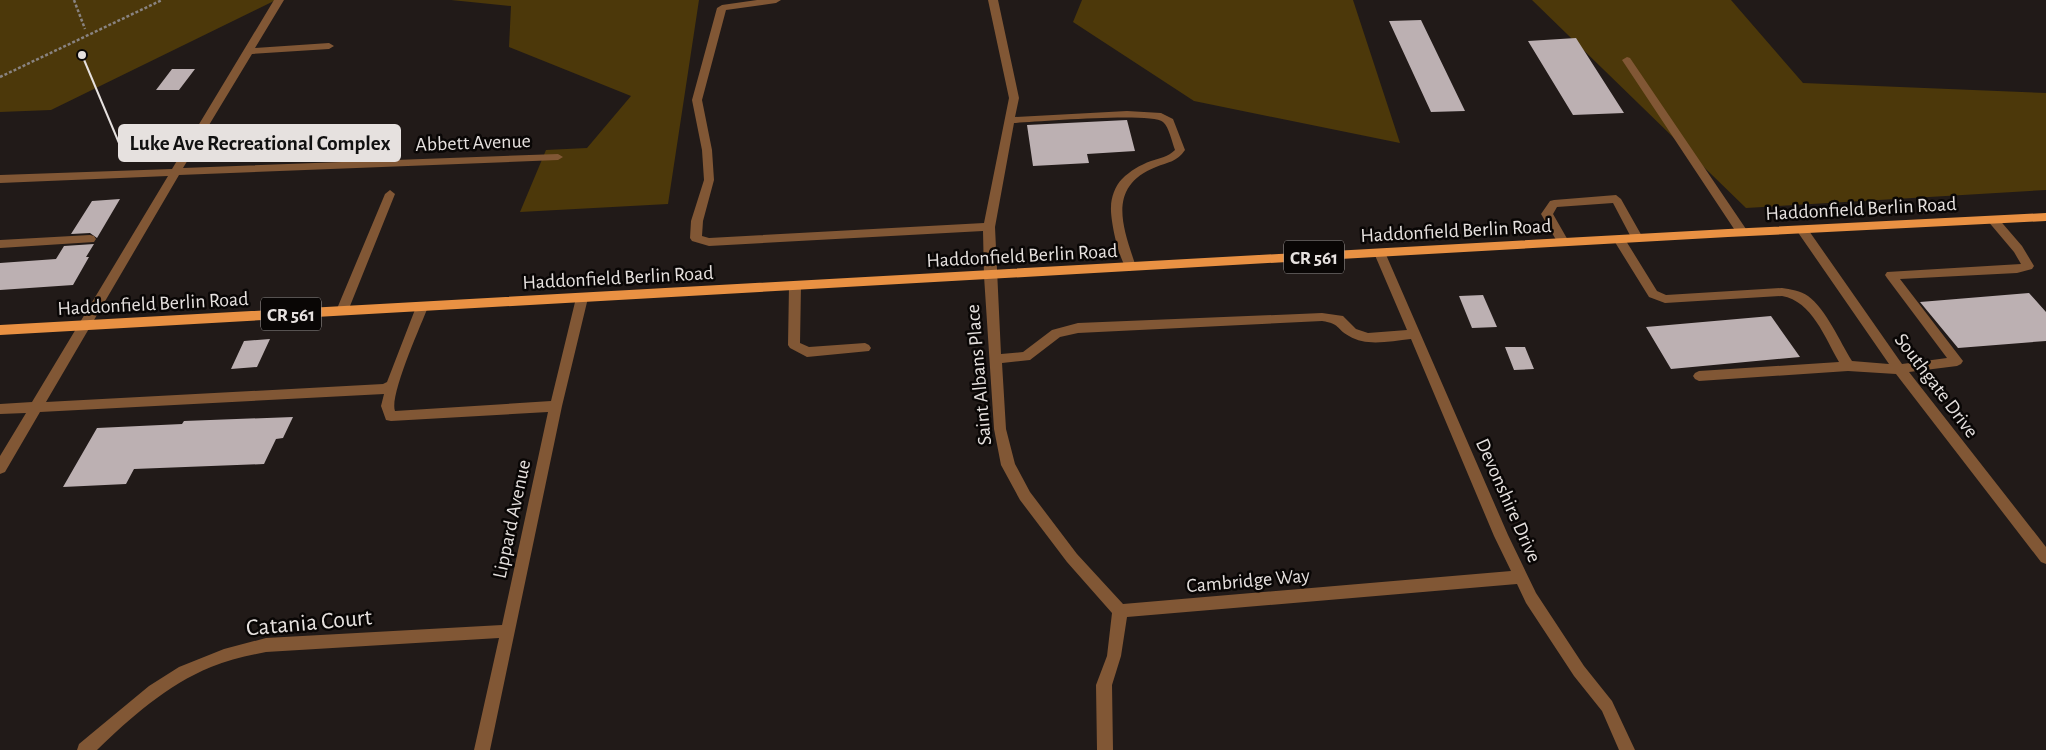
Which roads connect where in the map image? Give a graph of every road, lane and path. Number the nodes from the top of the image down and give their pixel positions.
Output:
1 (74, 0) edge
2 (162, 0) edge
3 (279, 0) edge
4 (776, 0) edge
5 (993, 0) edge
6 (85, 29) dead end
7 (329, 46) dead end
8 (249, 50) junction
9 (1627, 60) dead end
10 (0, 77) edge
11 (1011, 120) junction
12 (558, 157) dead end
13 (176, 172) junction
14 (1, 180) edge
15 (390, 194) dead end
16 (2046, 217) edge
17 (1993, 220) junction
18 (989, 227) junction
19 (1803, 231) junction
20 (1742, 232) junction
21 (1636, 238) junction
22 (90, 239) dead end
23 (1619, 239) junction
24 (1563, 242) junction
25 (0, 244) edge
26 (1380, 253) junction
27 (1130, 268) junction
28 (990, 276) junction
29 (795, 286) junction
30 (582, 298) junction
31 (422, 307) junction
32 (342, 311) junction
33 (84, 325) junction
34 (0, 330) edge
35 (1415, 334) junction
36 (865, 348) dead end
37 (996, 360) junction
38 (1848, 366) junction
39 (1899, 368) junction
40 (1699, 376) dead end
41 (392, 386) junction
42 (556, 406) junction
43 (35, 408) junction
44 (0, 409) edge
45 (0, 468) edge
46 (2046, 558) edge
47 (1521, 577) junction
48 (1120, 611) junction
49 (507, 631) junction
50 (85, 750) edge
51 (482, 750) edge
52 (1105, 750) edge
53 (1627, 750) edge

1 - 6 path
2 - 10 path
3 - 8 street
4 - 18 street
5 - 11 street, Saint Albans Place
7 - 8 street
8 - 13 street
9 - 20 street
11 - 18 street, Saint Albans Place
11 - 27 street
12 - 13 street, Abbett Avenue
13 - 14 street, Abbett Avenue
13 - 33 street
15 - 32 street
16 - 17 main road, Haddonfield Berlin Road / CR 561
17 - 19 main road, Haddonfield Berlin Road / CR 561
17 - 39 street
18 - 28 street, Saint Albans Place
19 - 20 main road, Haddonfield Berlin Road / CR 561
19 - 39 street, Southgate Drive
20 - 21 main road, Haddonfield Berlin Road / CR 561
21 - 23 main road, Haddonfield Berlin Road / CR 561
21 - 24 street
22 - 25 street
23 - 24 main road, Haddonfield Berlin Road / CR 561
23 - 38 street
24 - 26 main road, Haddonfield Berlin Road / CR 561
26 - 27 main road, Haddonfield Berlin Road / CR 561
26 - 35 street, Devonshire Drive
27 - 28 main road, Haddonfield Berlin Road / CR 561
28 - 29 main road, Haddonfield Berlin Road / CR 561
28 - 37 street, Saint Albans Place
29 - 30 main road, Haddonfield Berlin Road / CR 561
29 - 36 street
30 - 31 main road, Haddonfield Berlin Road / CR 561
30 - 42 street, Lippard Avenue
31 - 32 main road, Haddonfield Berlin Road / CR 561
31 - 41 street
32 - 33 main road, Haddonfield Berlin Road / CR 561
33 - 34 main road, Haddonfield Berlin Road / CR 561
33 - 43 street
35 - 37 street
35 - 47 street, Devonshire Drive
37 - 48 street, Saint Albans Place
38 - 39 street
38 - 40 street
39 - 46 street, Southgate Drive
41 - 42 street
41 - 43 street
42 - 49 street, Lippard Avenue
43 - 44 street
43 - 45 street
47 - 48 street, Cambridge Way
47 - 53 street, Devonshire Drive
48 - 52 street
49 - 50 street, Catania Court
49 - 51 street, Lippard Avenue

